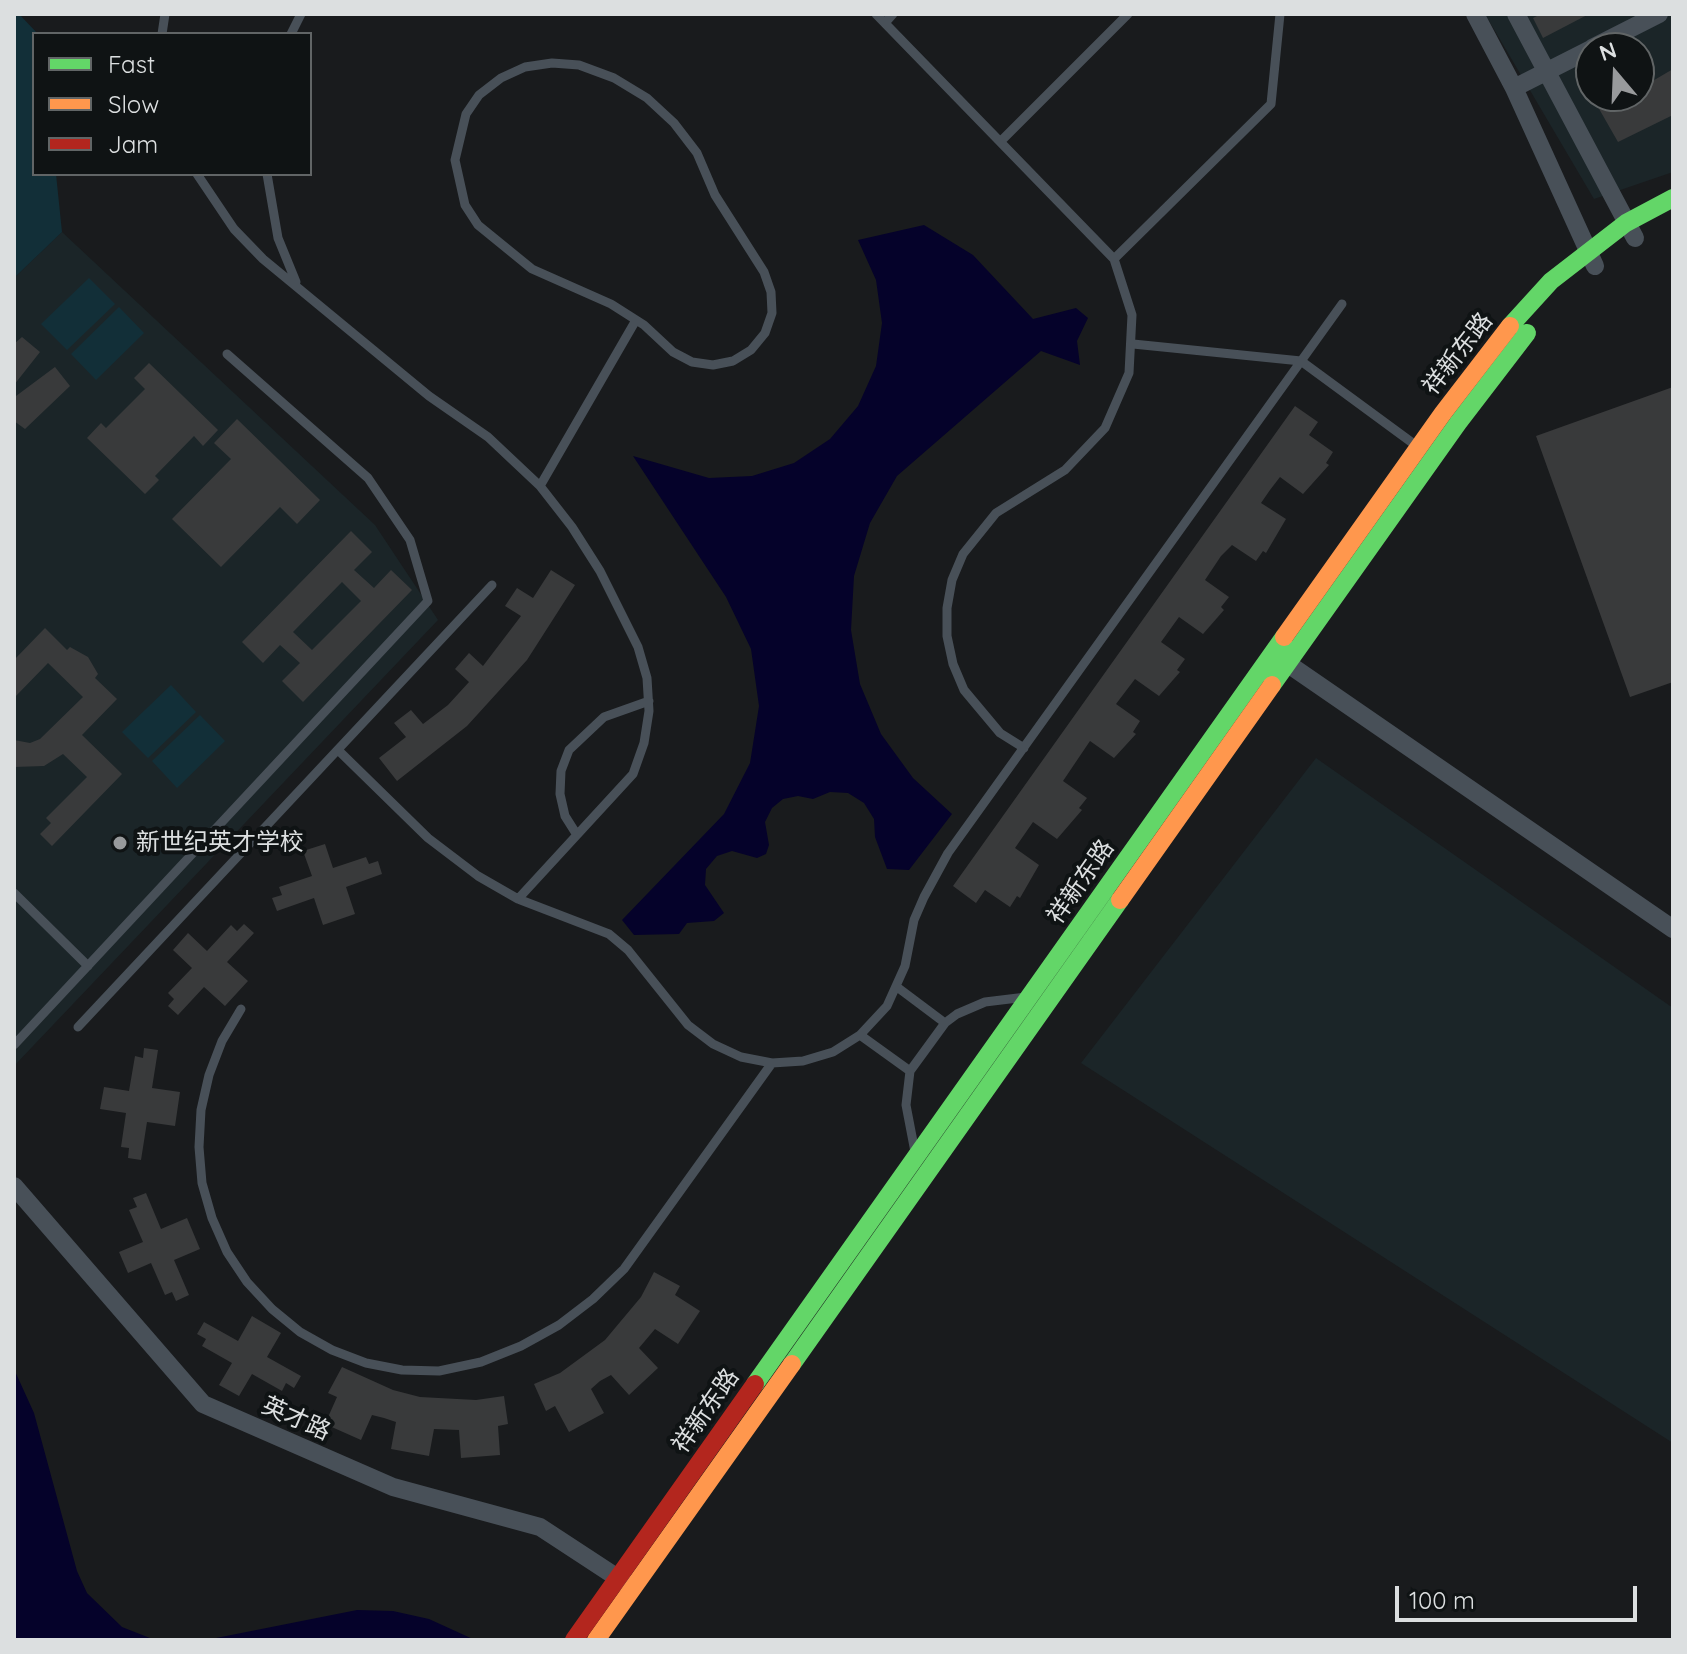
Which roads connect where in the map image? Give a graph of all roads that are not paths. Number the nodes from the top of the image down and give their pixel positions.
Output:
1 (301, 14) edge
2 (876, 14) edge
3 (893, 14) edge
4 (1128, 14) edge
5 (1280, 14) edge
6 (1475, 14) edge
7 (1516, 14) edge
8 (1659, 14) edge
9 (885, 23) junction
10 (292, 32) edge
11 (1624, 32) edge
12 (1575, 57) edge
13 (1545, 73) junction
14 (1514, 88) junction
15 (1002, 140) junction
16 (198, 176) edge
17 (267, 176) edge
18 (1673, 198) edge
19 (1673, 217) edge
20 (1631, 231) junction
21 (1591, 258) junction
22 (1114, 259) junction
23 (297, 284) junction
24 (1342, 304) dead end
25 (636, 320) junction
26 (1133, 344) junction
27 (227, 354) dead end
28 (1301, 361) junction
29 (1426, 453) junction
30 (540, 486) junction
31 (492, 585) dead end
32 (1280, 659) junction
33 (649, 701) junction
34 (1024, 748) junction
35 (338, 750) junction
36 (577, 835) junction
37 (14, 893) edge
38 (518, 899) junction
39 (1673, 929) edge
40 (88, 966) junction
41 (897, 987) junction
42 (1029, 997) junction
43 (241, 1009) dead end
44 (945, 1023) junction
45 (78, 1027) dead end
46 (860, 1035) junction
47 (14, 1045) edge
48 (772, 1063) junction
49 (910, 1071) junction
50 (916, 1156) junction
51 (14, 1186) edge
52 (625, 1583) junction
53 (574, 1640) edge
54 (596, 1640) edge

1 - 10 lane
2 - 9 lane
3 - 9 lane
4 - 15 lane
5 - 22 lane
6 - 14 street
7 - 13 street
8 - 11 street
9 - 15 lane
12 - 13 street
13 - 14 street
13 - 20 street
14 - 21 street
15 - 22 lane
16 - 23 lane
17 - 23 lane
18 - 20 street, 祥新东路
19 - 20 street, 祥新东路
20 - 21 street, 祥新东路
21 - 29 street, 祥新东路
22 - 26 lane
23 - 30 lane
24 - 28 lane
25 - 25 lane
25 - 30 lane
26 - 28 lane
26 - 34 lane
27 - 40 lane
28 - 29 lane
28 - 34 lane
29 - 32 street, 祥新东路
30 - 33 lane
31 - 35 lane
32 - 39 street
32 - 42 street, 祥新东路
32 - 52 street, 祥新东路
33 - 36 lane
33 - 36 lane
34 - 41 lane
35 - 38 lane
35 - 45 lane
36 - 38 lane
37 - 40 lane
38 - 48 lane
40 - 47 lane
41 - 44 lane
41 - 46 lane
42 - 44 lane
42 - 50 street, 祥新东路
43 - 48 lane
44 - 49 lane
46 - 48 lane
46 - 49 lane
49 - 50 lane
50 - 52 street, 祥新东路
51 - 52 street, 英才路
52 - 53 street, 祥新东路
52 - 54 street, 祥新东路

